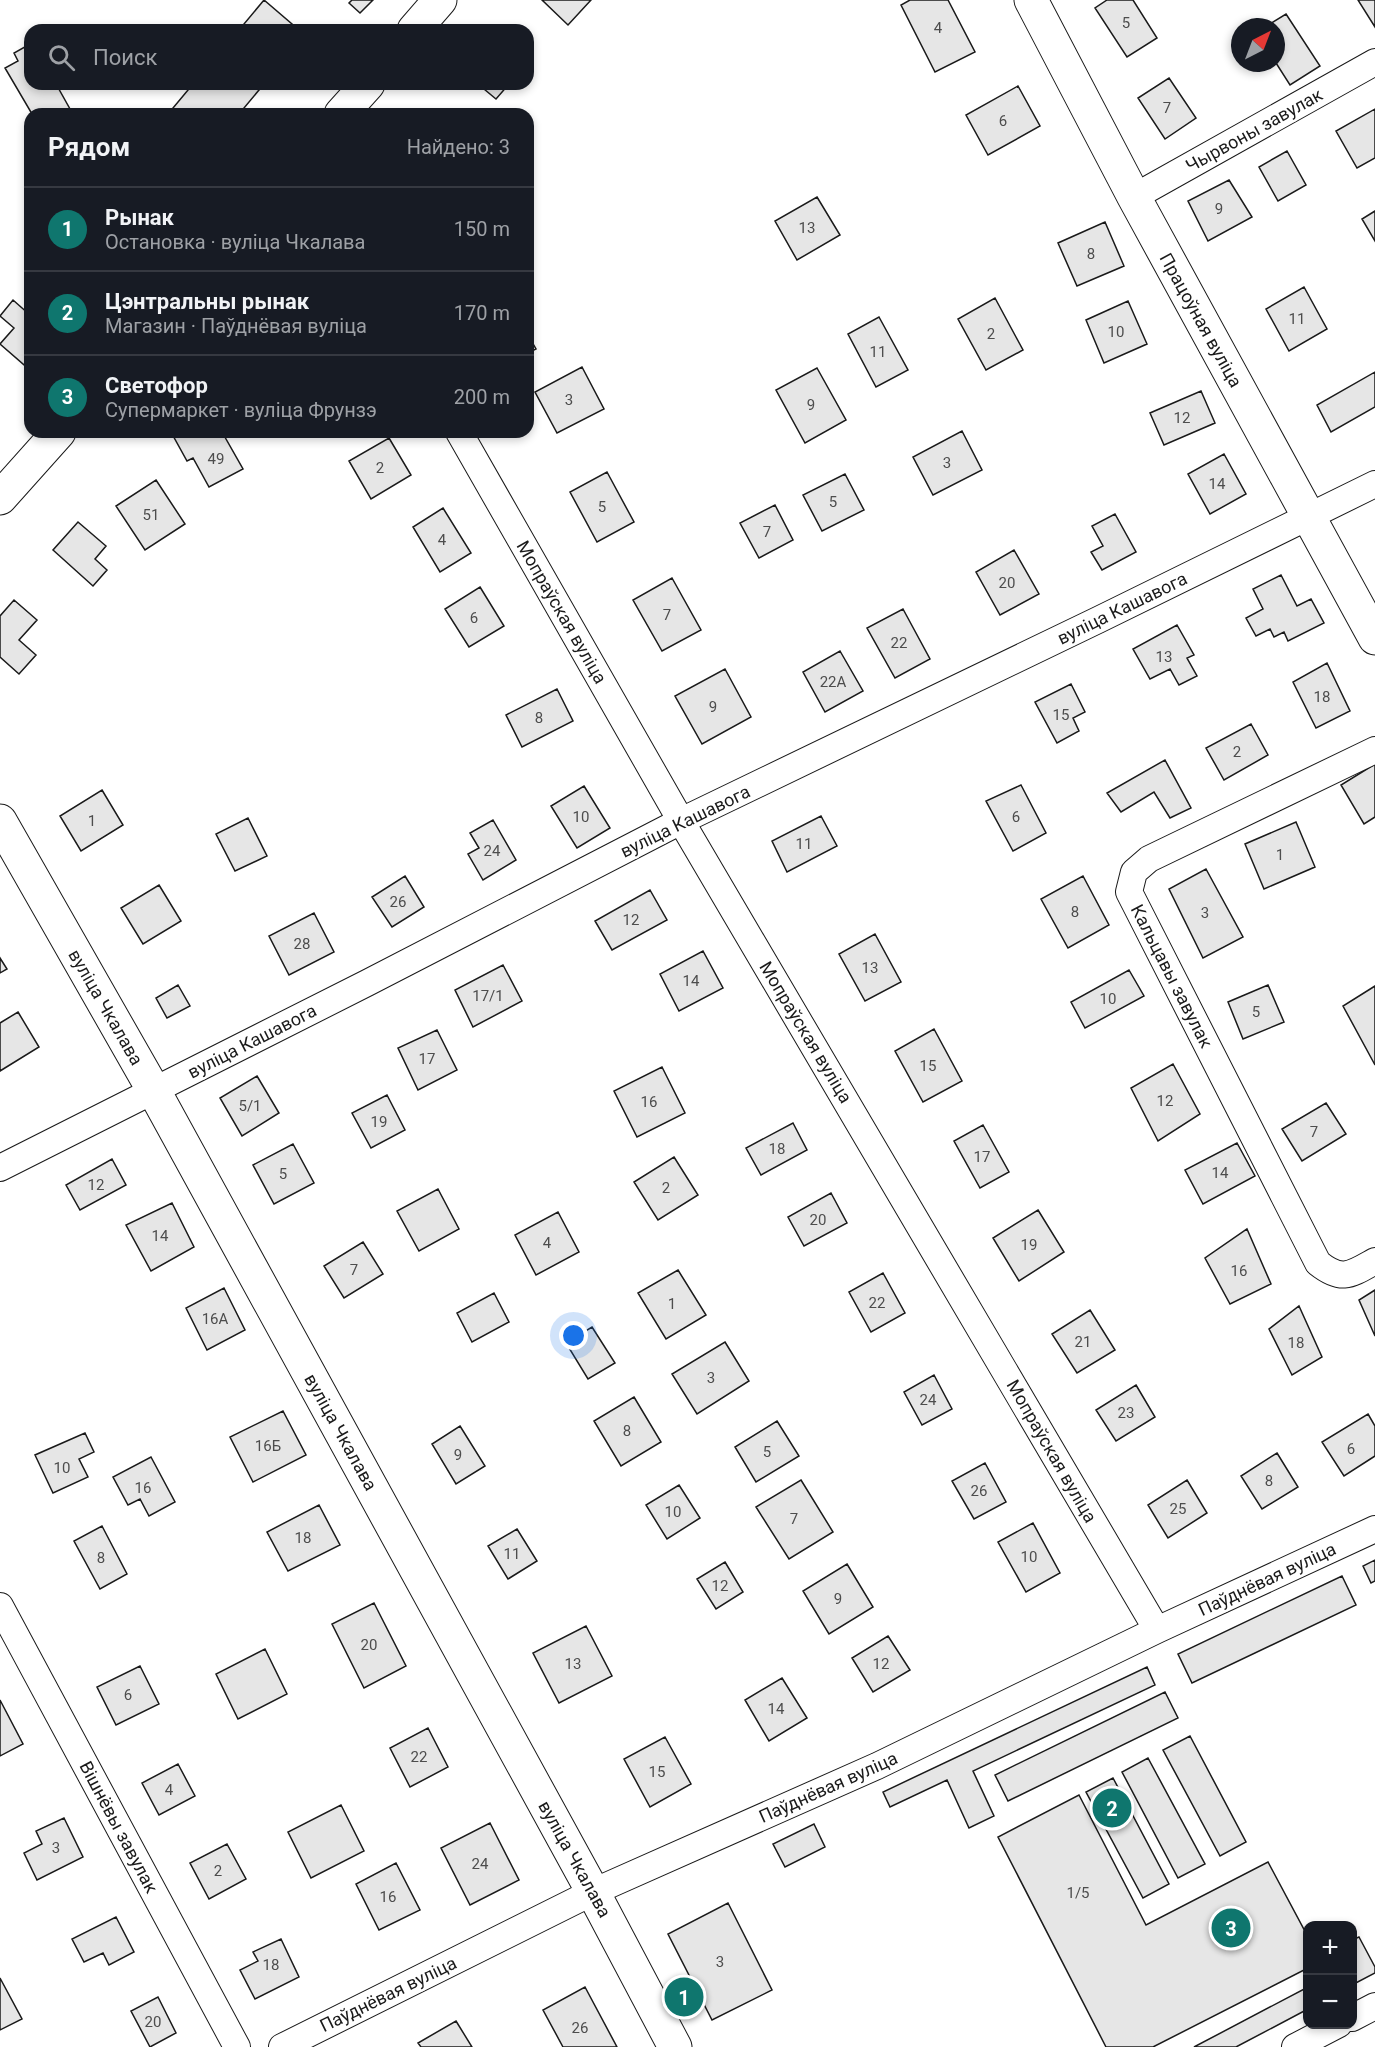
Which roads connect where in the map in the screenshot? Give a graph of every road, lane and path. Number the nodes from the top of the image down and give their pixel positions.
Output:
1 (440, 0) edge
2 (1031, 0) edge
3 (419, 24) edge
4 (1375, 62) edge
5 (363, 90) edge
6 (346, 108) edge
7 (1134, 197) junction
8 (54, 438) edge
9 (462, 438) edge
10 (1375, 484) edge
11 (0, 498) edge
12 (1308, 516) junction
13 (1375, 638) edge
14 (1375, 750) edge
15 (0, 821) edge
16 (681, 821) junction
17 (154, 1091) junction
18 (0, 1168) edge
19 (1375, 1261) edge
20 (1375, 1530) edge
21 (0, 1606) edge
22 (1157, 1630) junction
23 (593, 1892) junction
24 (1375, 2006) edge
25 (1357, 2016) edge
26 (1331, 2029) edge
27 (237, 2047) edge
28 (282, 2047) edge
29 (675, 2047) edge
30 (1295, 2047) edge

1 - 3 main road
2 - 7 main road, Працоўная вуліца
4 - 7 street, Чырвоны завулак
5 - 6 main road
7 - 12 main road, Працоўная вуліца
8 - 11 main road
9 - 16 street, Мопраўская вуліца
10 - 12 street, вуліца Кашавога
12 - 13 main road, Працоўная вуліца
12 - 16 street, вуліца Кашавога
14 - 19 street, Кальцавы завулак
15 - 17 main road, вуліца Чкалава
16 - 17 street, вуліца Кашавога
16 - 22 street, Мопраўская вуліца
17 - 18 street, вуліца Кашавога
17 - 23 main road, вуліца Чкалава
20 - 22 street, Паўднёвая вуліца
21 - 27 street, Вішнёвы завулак
22 - 23 street, Паўднёвая вуліца
23 - 28 street, Паўднёвая вуліца
23 - 29 main road, вуліца Чкалава
24 - 25 street
26 - 30 street

